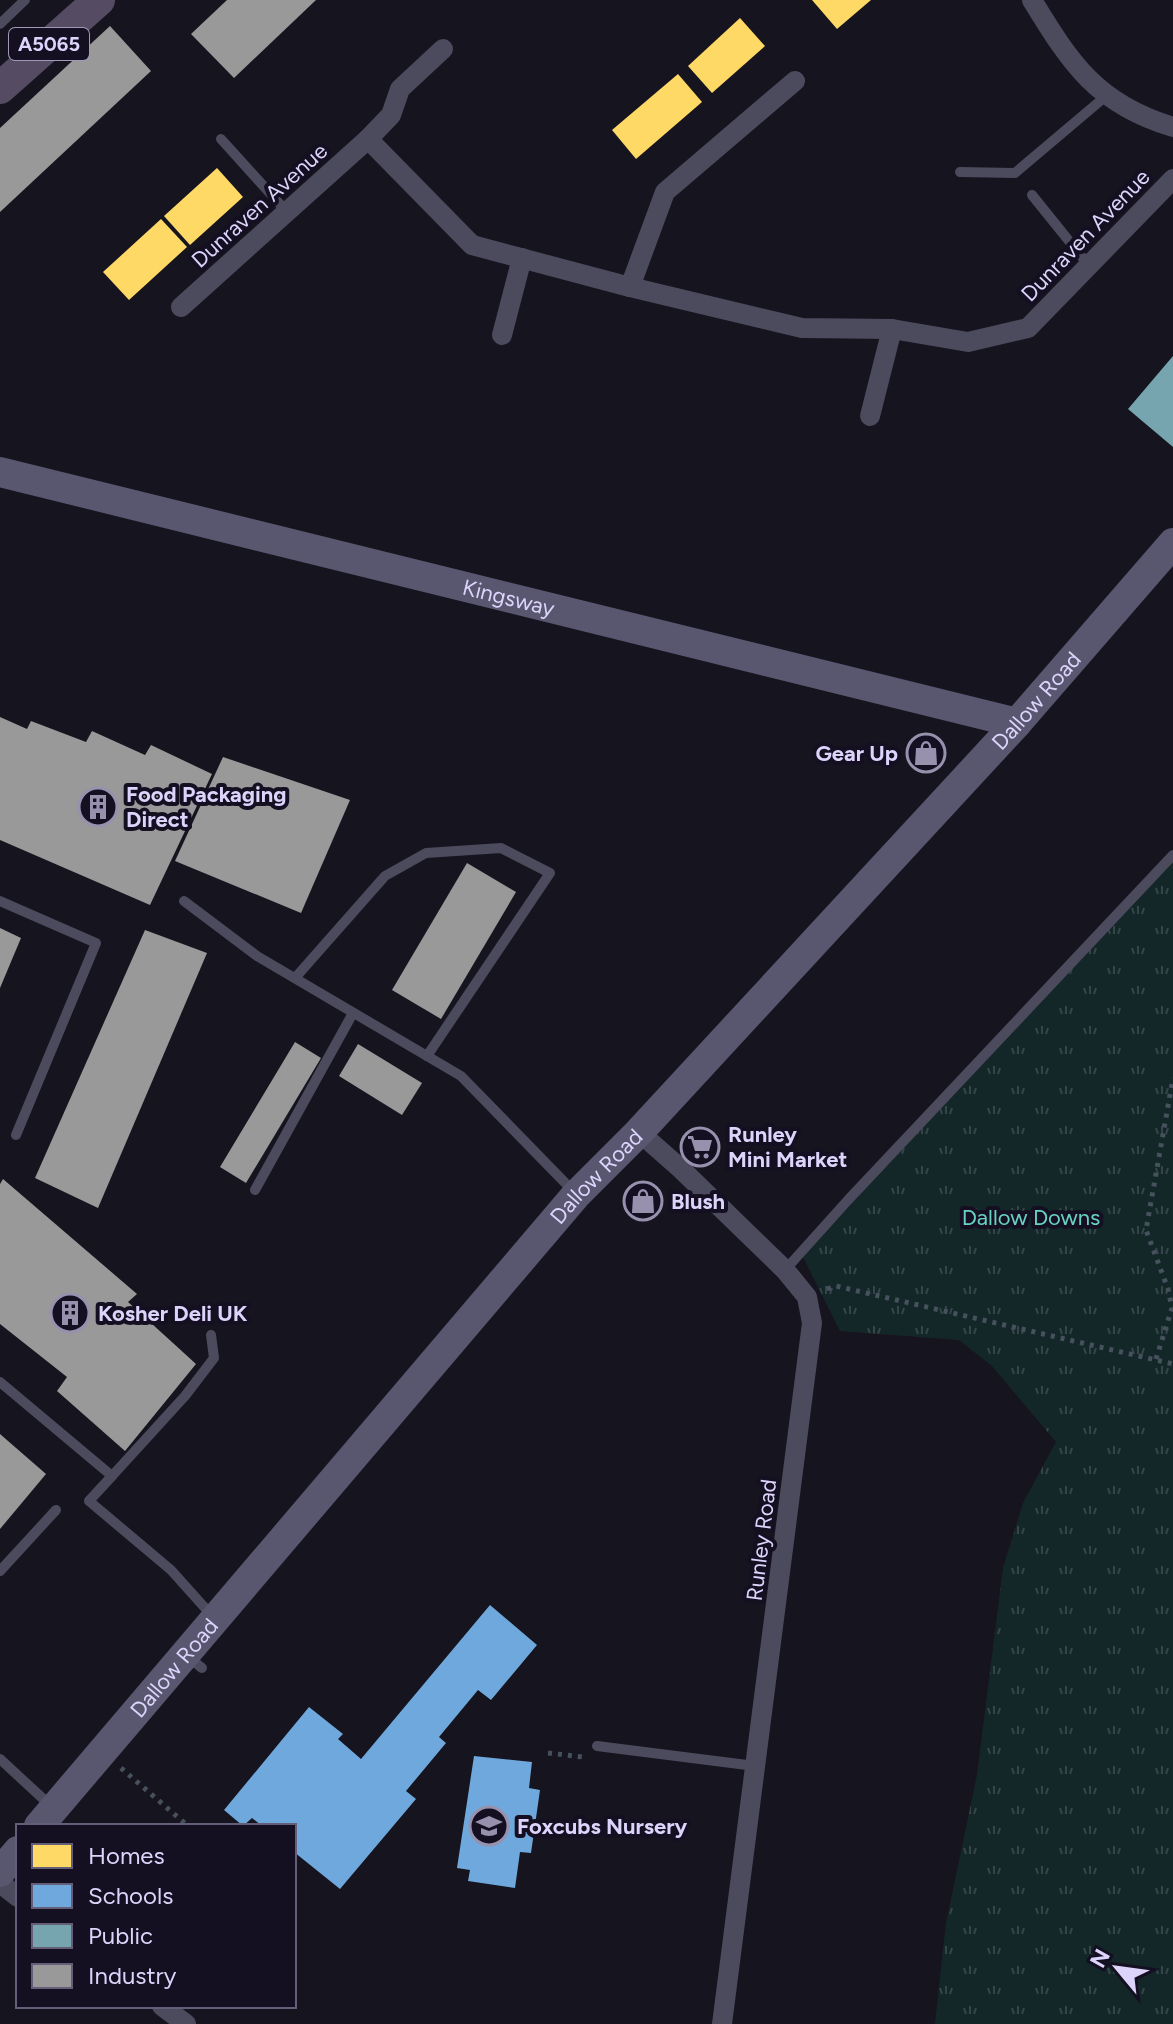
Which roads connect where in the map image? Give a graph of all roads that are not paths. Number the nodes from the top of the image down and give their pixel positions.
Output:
1 (25, 0) edge
2 (99, 0) edge
3 (1032, 0) edge
4 (0, 24) edge
5 (443, 49) dead end
6 (795, 81) dead end
7 (0, 88) edge
8 (1106, 96) junction
9 (1173, 127) edge
10 (221, 139) dead end
11 (368, 139) junction
12 (960, 172) dead end
13 (1173, 179) edge
14 (1032, 195) dead end
15 (287, 212) junction
16 (522, 258) junction
17 (1090, 267) junction
18 (630, 287) junction
19 (181, 307) dead end
20 (892, 329) junction
21 (502, 335) dead end
22 (870, 416) dead end
23 (0, 472) edge
24 (1173, 543) edge
25 (1017, 723) junction
26 (1173, 855) edge
27 (0, 901) edge
28 (184, 901) dead end
29 (295, 978) junction
30 (353, 1013) junction
31 (427, 1056) junction
32 (639, 1132) junction
33 (16, 1135) dead end
34 (255, 1190) dead end
35 (576, 1195) junction
36 (785, 1270) junction
37 (211, 1335) dead end
38 (0, 1382) edge
39 (112, 1476) junction
40 (56, 1510) dead end
41 (0, 1571) edge
42 (215, 1619) junction
43 (597, 1746) dead end
44 (0, 1759) edge
45 (757, 1766) junction
46 (46, 1817) edge
47 (16, 1853) edge
48 (0, 1872) edge
49 (0, 1883) edge
50 (16, 1895) edge
51 (165, 2008) edge
52 (186, 2024) edge
53 (722, 2024) edge

1 - 4 lane
2 - 7 main road, A5065
3 - 8 street
5 - 11 street, Dunraven Avenue
6 - 18 street
8 - 9 street
8 - 12 lane
10 - 15 lane
11 - 15 street, Dunraven Avenue
11 - 16 street, Dunraven Avenue
13 - 17 street, Dunraven Avenue
14 - 17 lane
15 - 19 street, Dunraven Avenue
16 - 18 street, Dunraven Avenue
16 - 21 street
17 - 20 street, Dunraven Avenue
18 - 20 street, Dunraven Avenue
20 - 22 street
23 - 25 street, Kingsway
24 - 25 street, Dallow Road
25 - 32 street, Dallow Road
26 - 36 lane
27 - 33 lane
28 - 29 lane
29 - 30 lane
29 - 31 lane
30 - 31 lane
30 - 34 lane
31 - 35 lane
32 - 35 street, Dallow Road
32 - 36 street
35 - 42 street, Dallow Road
36 - 45 street, Runley Road
37 - 39 lane
38 - 39 lane
39 - 42 lane
40 - 41 lane
42 - 46 street, Dallow Road
43 - 45 lane
44 - 46 lane
45 - 53 street, Runley Road
47 - 48 street
49 - 50 street
51 - 52 street

